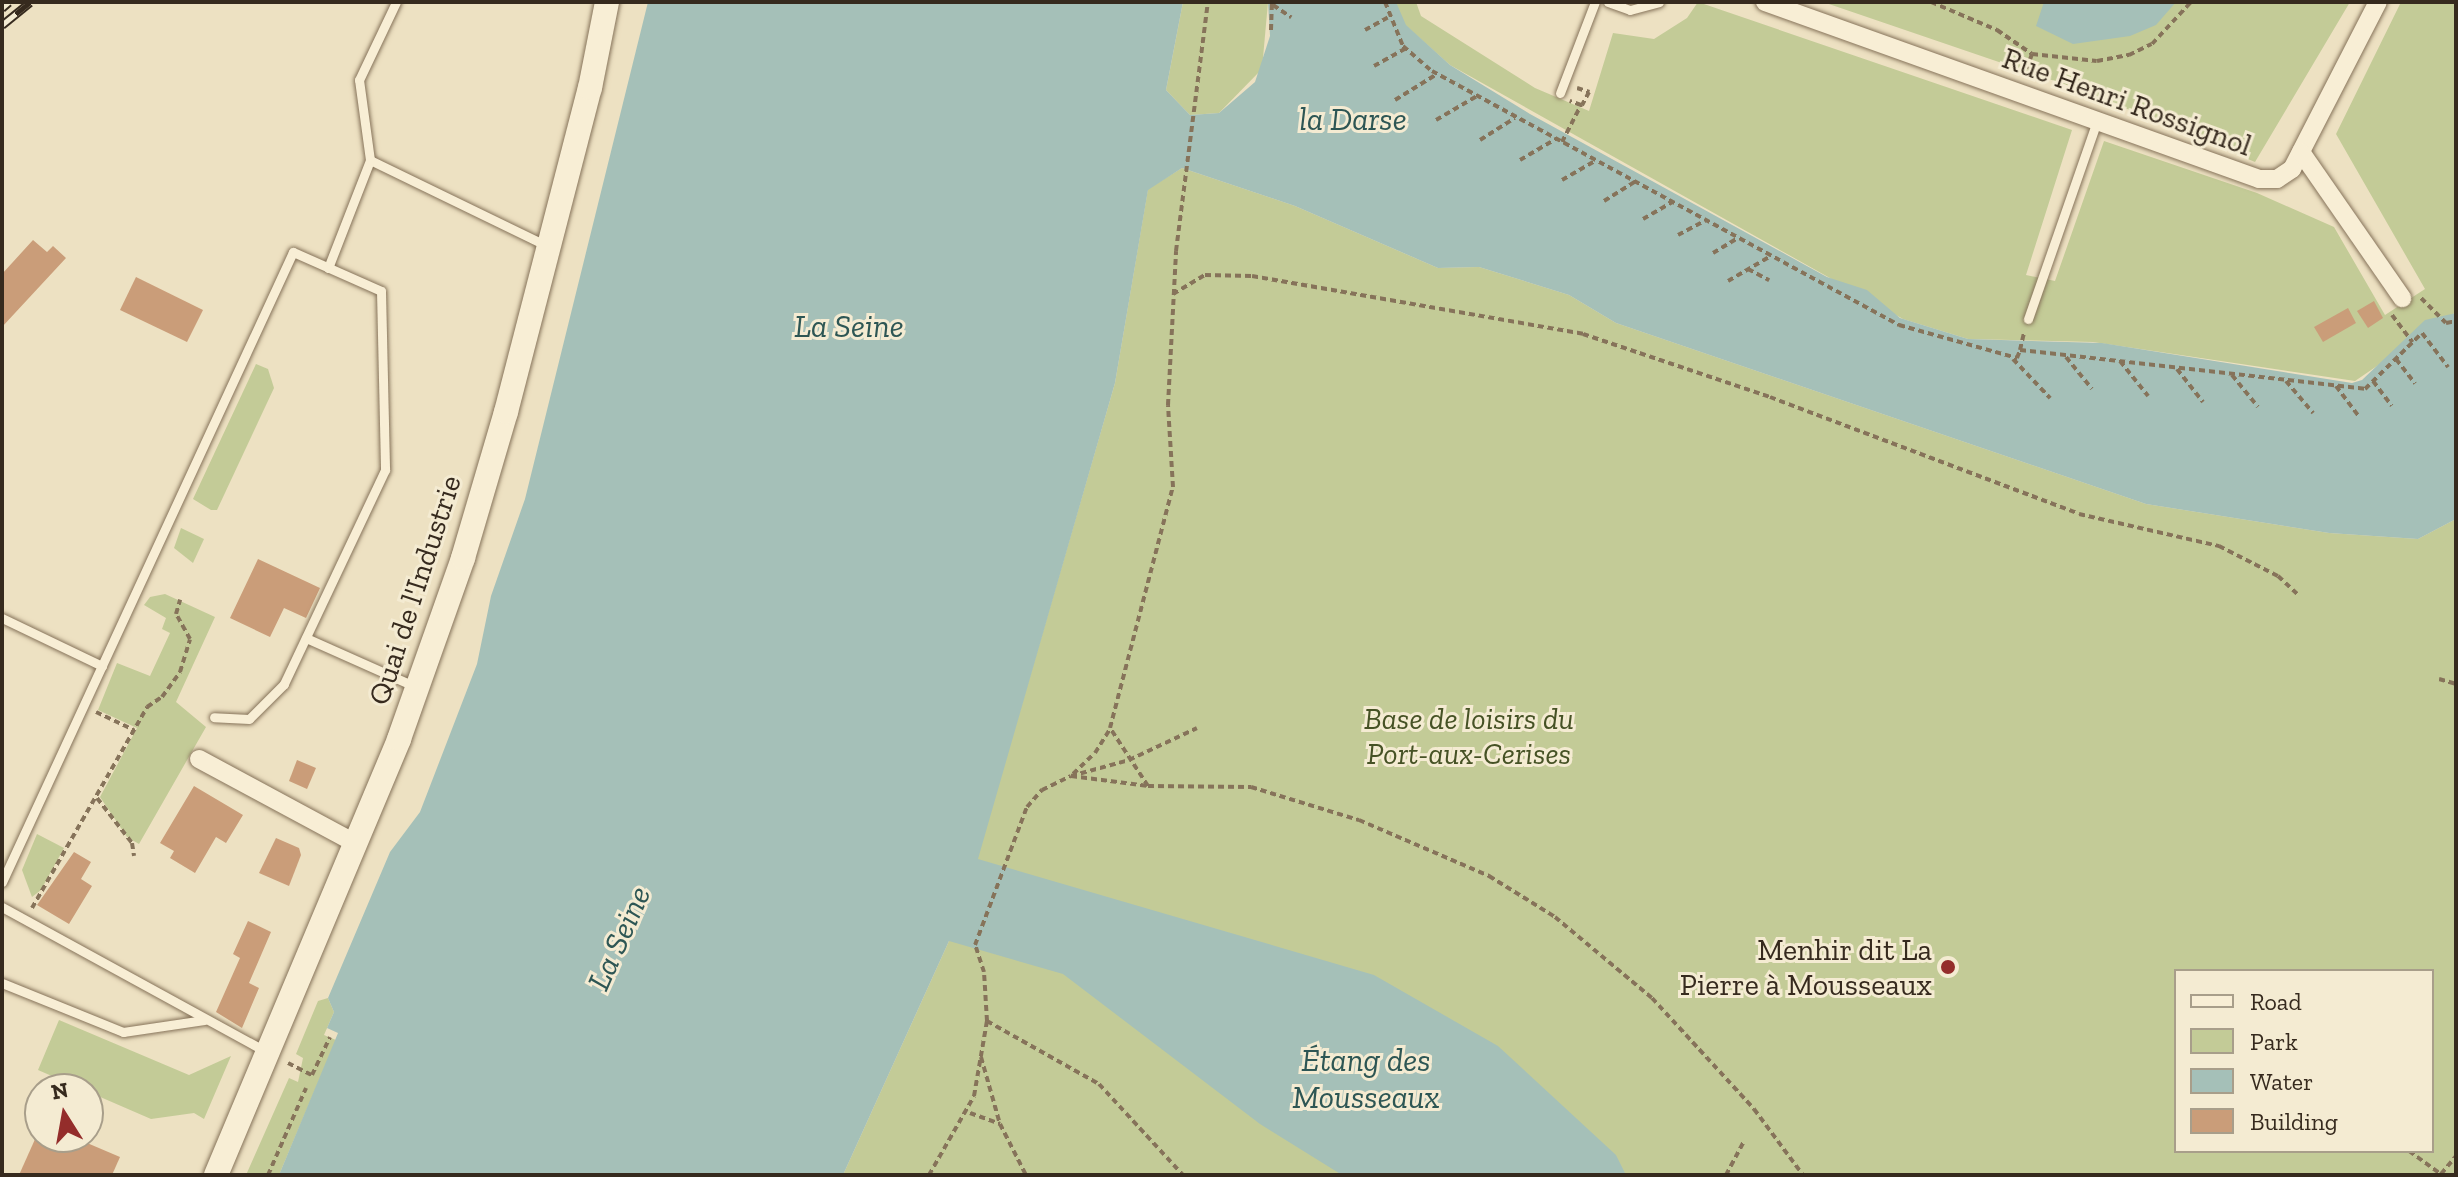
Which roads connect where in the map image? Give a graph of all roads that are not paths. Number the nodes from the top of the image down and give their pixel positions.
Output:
1 (396, 2) edge
2 (607, 2) edge
3 (1595, 2) edge
4 (1608, 2) edge
5 (1659, 2) edge
6 (1765, 2) edge
7 (2378, 2) edge
8 (1560, 93) dead end
9 (2097, 121) junction
10 (2301, 152) junction
11 (370, 160) junction
12 (549, 247) junction
13 (328, 268) junction
14 (2412, 298) road end
15 (2028, 319) dead end
16 (2, 618) edge
17 (306, 638) junction
18 (102, 666) junction
19 (418, 688) junction
20 (214, 717) dead end
21 (199, 759) dead end
22 (357, 844) junction
23 (2, 882) edge
24 (2, 907) edge
25 (2, 983) edge
26 (204, 1020) junction
27 (268, 1053) junction
28 (216, 1175) edge

1 - 11 lane
2 - 12 main road, Quai de l'Industrie
3 - 8 lane
4 - 5 lane
6 - 9 street, Rue Henri Rossignol
7 - 10 street, Rue Henri Rossignol
9 - 10 street, Rue Henri Rossignol
9 - 15 lane
10 - 14 street
11 - 12 lane
11 - 13 lane
12 - 19 main road, Quai de l'Industrie
13 - 17 lane
13 - 18 lane
16 - 18 lane
17 - 19 lane
17 - 20 lane
18 - 23 lane
19 - 22 main road, Quai de l'Industrie
21 - 22 street
22 - 27 main road, Quai de l'Industrie
24 - 26 lane
25 - 26 lane
26 - 27 lane
27 - 28 main road, Quai de l'Industrie

